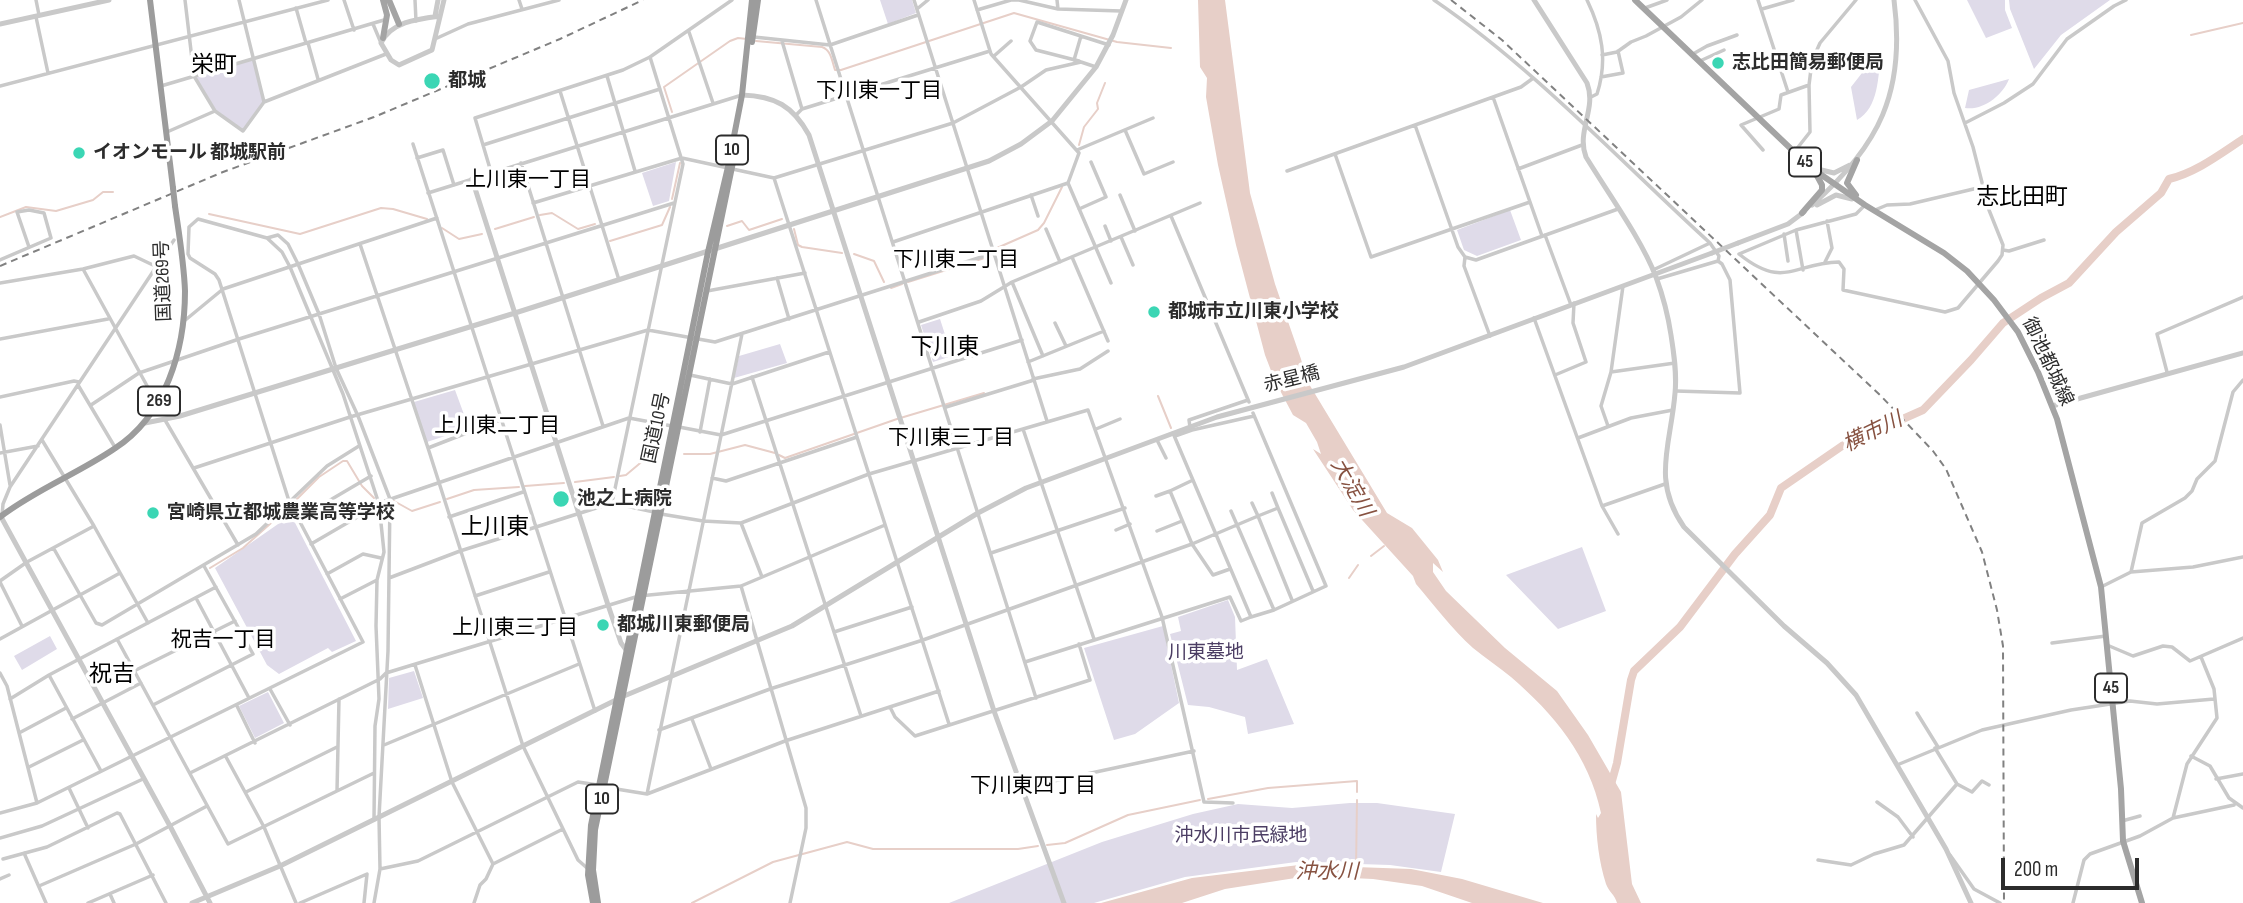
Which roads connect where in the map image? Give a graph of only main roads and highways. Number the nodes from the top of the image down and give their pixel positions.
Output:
1 (150, 0) edge
2 (383, 0) edge
3 (389, 0) edge
4 (752, 0) edge
5 (758, 0) edge
6 (1635, 0) edge
7 (398, 24) road end
8 (751, 37) junction
9 (382, 40) road end
10 (1857, 160) road end
11 (1810, 167) junction
12 (731, 168) junction
13 (1865, 205) junction
14 (1802, 213) road end
15 (694, 338) junction
16 (1, 516) edge
17 (630, 652) junction
18 (601, 786) junction
19 (596, 903) edge
20 (2142, 903) edge

1 - 16 highway, 国道269号 / 269, bridge
2 - 9 main road
3 - 7 main road
4 - 8 highway, 国道10号 / 10
5 - 8 highway, 国道10号 / 10
6 - 11 main road, 御池都城線 / 45
8 - 12 highway, 国道10号 / 10
10 - 13 main road
11 - 13 main road, 御池都城線 / 45
11 - 14 main road
12 - 15 highway, 国道10号 / 10
12 - 15 highway, 国道10号 / 10
13 - 20 main road, 御池都城線 / 45
15 - 17 highway, 国道10号 / 10
17 - 18 highway, 国道10号 / 10
17 - 18 highway, 国道10号 / 10
18 - 19 highway, 国道10号 / 10
18 - 19 highway, 国道10号 / 10

